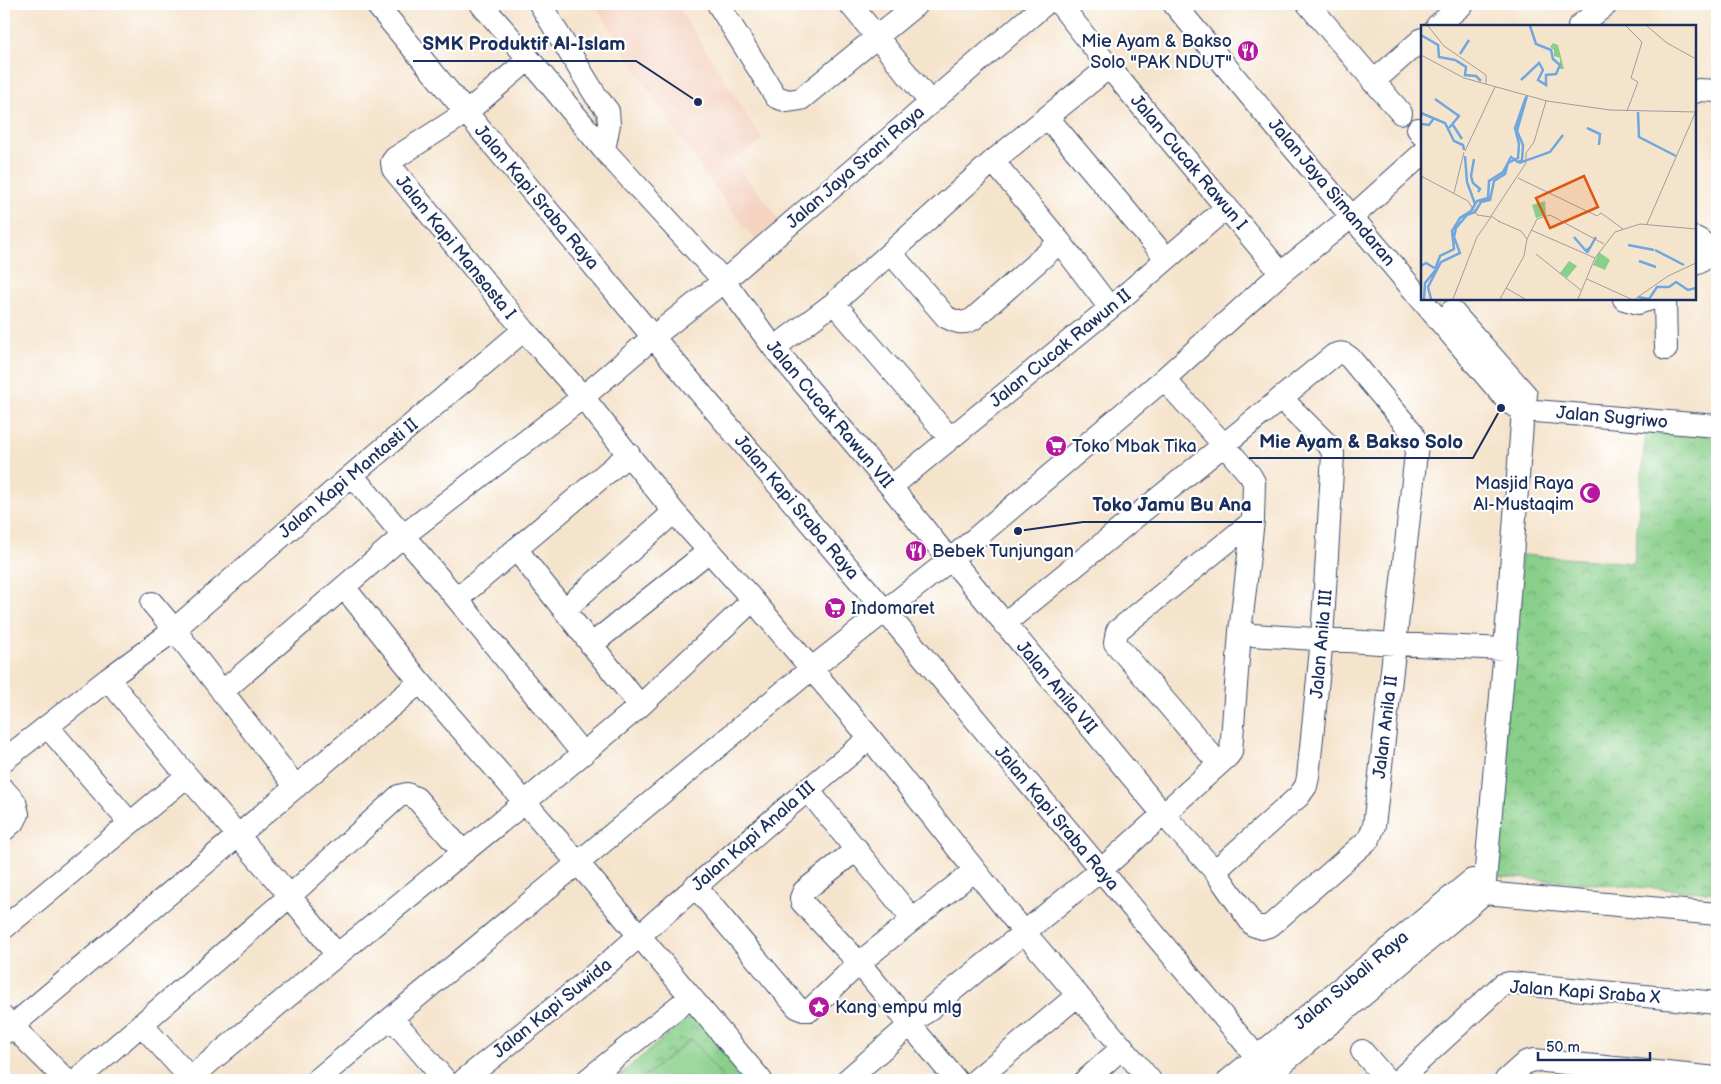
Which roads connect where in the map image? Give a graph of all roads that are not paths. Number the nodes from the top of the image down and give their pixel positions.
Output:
1 (376, 4) edge
2 (480, 4) edge
3 (540, 4) edge
4 (718, 4) edge
5 (850, 4) edge
6 (917, 4) edge
7 (1045, 4) edge
8 (1060, 4) edge
9 (1174, 4) edge
10 (1192, 4) edge
11 (1462, 4) edge
12 (1607, 4) edge
13 (1320, 8) edge
14 (1438, 25) edge
15 (1580, 25) edge
16 (877, 36) junction
17 (1421, 40) edge
18 (529, 59) junction
19 (1110, 67) junction
20 (1373, 82) junction
21 (1717, 91) edge
22 (1696, 92) edge
23 (930, 102) junction
24 (467, 112) junction
25 (1401, 113) dead end
26 (1048, 118) junction
27 (604, 150) junction
28 (1421, 155) edge
29 (994, 161) junction
30 (1227, 207) junction
31 (1356, 212) junction
32 (1060, 242) junction
33 (891, 253) junction
34 (1166, 258) junction
35 (1282, 273) junction
36 (1421, 277) edge
37 (724, 281) junction
38 (1421, 288) edge
39 (1431, 300) edge
40 (1442, 300) edge
41 (1628, 300) edge
42 (1648, 300) edge
43 (1665, 300) edge
44 (834, 303) junction
45 (1110, 308) junction
46 (524, 330) junction
47 (658, 333) junction
48 (774, 348) junction
49 (1666, 349) dead end
50 (1164, 379) junction
51 (583, 397) junction
52 (1281, 398) junction
53 (1519, 402) junction
54 (1717, 411) edge
55 (1717, 426) edge
56 (950, 438) junction
57 (1224, 445) junction
58 (629, 454) junction
59 (352, 475) junction
60 (891, 487) junction
61 (674, 512) junction
62 (1253, 522) junction
63 (403, 536) junction
64 (516, 549) junction
65 (709, 551) junction
66 (944, 552) junction
67 (344, 586) junction
68 (457, 599) junction
69 (753, 600) junction
70 (152, 603) dead end
71 (564, 610) junction
72 (885, 611) junction
73 (1004, 624) junction
74 (174, 629) junction
75 (1240, 632) junction
76 (1322, 639) junction
77 (1395, 644) junction
78 (591, 645) junction
79 (1498, 648) junction
80 (811, 669) junction
81 (108, 679) junction
82 (420, 682) junction
83 (222, 692) junction
84 (640, 706) junction
85 (47, 726) junction
86 (870, 738) junction
87 (583, 754) junction
88 (4, 760) edge
89 (1219, 764) junction
90 (187, 776) junction
91 (296, 787) junction
92 (807, 789) junction
93 (4, 790) edge
94 (525, 802) junction
95 (1163, 814) junction
96 (130, 823) junction
97 (4, 830) edge
98 (237, 837) junction
99 (857, 849) junction
100 (463, 852) junction
101 (578, 863) junction
102 (975, 870) junction
103 (1101, 870) junction
104 (1215, 871) junction
105 (1481, 885) junction
106 (695, 886) junction
107 (290, 896) junction
108 (1717, 902) edge
109 (1717, 914) edge
110 (914, 920) junction
111 (5, 924) edge
112 (1024, 932) junction
113 (639, 936) junction
114 (336, 955) junction
115 (859, 964) junction
116 (1078, 995) junction
117 (690, 997) junction
118 (1717, 1003) edge
119 (392, 1018) junction
120 (141, 1024) junction
121 (910, 1025) junction
122 (7, 1026) edge
123 (1123, 1048) junction
124 (1362, 1052) dead end
125 (1267, 1073) edge
126 (1717, 1073) edge
127 (66, 1080) edge
128 (78, 1080) edge
129 (190, 1080) edge
130 (317, 1080) edge
131 (445, 1080) edge
132 (464, 1080) edge
133 (587, 1080) edge
134 (760, 1080) edge
135 (847, 1080) edge
136 (956, 1080) edge
137 (976, 1080) edge
138 (1086, 1080) edge
139 (1150, 1080) edge
140 (1229, 1080) edge
141 (1387, 1080) edge
142 (1399, 1080) edge
143 (1506, 1080) edge

1 - 24 street, Jalan Kapi Sraba Raya
2 - 18 street, Jalan Cucak Rawun VII
3 - 27 street
4 - 16 street
5 - 16 street
6 - 16 street
7 - 23 street, Jalan Jaya Srani Raya
8 - 19 street, Jalan Cucak Rawun I
9 - 31 street, Jalan Jaya Simandaran
10 - 31 street, Jalan Jaya Simandaran
11 - 14 street
12 - 15 street
13 - 20 street
16 - 23 street
17 - 20 street
18 - 24 street, Jalan Kapi Mansasta I
18 - 27 street, Jalan Cucak Rawun VII
19 - 26 street
19 - 30 street, Jalan Cucak Rawun I
20 - 25 street
21 - 22 street
23 - 37 street, Jalan Jaya Srani Raya
24 - 46 street, Jalan Kapi Mansasta I
24 - 47 street, Jalan Kapi Sraba Raya
26 - 29 street
26 - 34 street
27 - 37 street, Jalan Cucak Rawun VII
28 - 31 street
29 - 32 street
29 - 33 street
30 - 34 street, Jalan Cucak Rawun II
30 - 35 street, Jalan Cucak Rawun I
31 - 35 street
31 - 36 street, Jalan Jaya Simandaran
31 - 38 street, Jalan Jaya Simandaran
32 - 33 street
32 - 45 street
33 - 44 street
34 - 45 street, Jalan Cucak Rawun II
35 - 50 street
37 - 47 street, Jalan Jaya Srani Raya
37 - 48 street, Jalan Cucak Rawun VII
39 - 53 street, Jalan Jaya Simandaran
40 - 53 street
41 - 42 street
43 - 49 street
44 - 48 street
44 - 56 street
45 - 56 street, Jalan Cucak Rawun II
46 - 51 street, Jalan Kapi Mansasta I
46 - 59 street, Jalan Kapi Mantasti II
47 - 51 street, Jalan Jaya Srani Raya
47 - 72 street, Jalan Kapi Sraba Raya
48 - 60 street, Jalan Cucak Rawun VII
50 - 57 street
50 - 66 street
51 - 58 street, Jalan Kapi Mansasta I
51 - 63 street, Jalan Jaya Srani Raya
52 - 57 street
52 - 76 street, Jalan Anila III
52 - 77 street, Jalan Anila II
53 - 54 street, Jalan Sugriwo
53 - 55 street, Jalan Sugriwo
53 - 79 street
56 - 60 street, Jalan Cucak Rawun II
57 - 62 street
57 - 73 street
58 - 61 street, Jalan Kapi Mansasta I
58 - 64 street
59 - 63 street
59 - 74 street, Jalan Kapi Mantasti II
60 - 66 street, Jalan Cucak Rawun VII
61 - 65 street, Jalan Kapi Mansasta I
61 - 71 street
62 - 75 street
62 - 89 street
63 - 67 street, Jalan Jaya Srani Raya
63 - 68 street
64 - 68 street
64 - 71 street
65 - 69 street, Jalan Kapi Mansasta I
65 - 78 street
66 - 72 street
66 - 73 street, Jalan Anila VII
67 - 82 street
67 - 83 street, Jalan Jaya Srani Raya
68 - 87 street
69 - 80 street, Jalan Kapi Mansasta I
69 - 84 street
70 - 74 street
71 - 78 street
72 - 80 street
72 - 103 street, Jalan Kapi Sraba Raya
73 - 95 street, Jalan Anila VII
74 - 81 street, Jalan Kapi Mantasti II
74 - 83 street
75 - 76 street
75 - 89 street
76 - 77 street
76 - 104 street, Jalan Anila III
77 - 79 street
77 - 104 street, Jalan Anila II
78 - 84 street
79 - 105 street
80 - 86 street, Jalan Kapi Mansasta I
80 - 101 street
81 - 85 street, Jalan Kapi Mantasti II
81 - 90 street
82 - 91 street
82 - 94 street
83 - 91 street
84 - 87 street
85 - 88 street, Jalan Kapi Mantasti II
85 - 96 street
86 - 92 street, Jalan Kapi Anala III
86 - 102 street, Jalan Kapi Mansasta I
87 - 94 street
89 - 95 street
90 - 96 street
90 - 98 street
91 - 98 street
92 - 99 street
92 - 106 street, Jalan Kapi Anala III
93 - 97 street
94 - 100 street
94 - 101 street
95 - 103 street
95 - 104 street, Jalan Anila II
96 - 111 street
98 - 107 street
98 - 122 street
99 - 110 street
99 - 115 street
100 - 107 street
100 - 114 street
101 - 113 street
101 - 119 street
102 - 110 street
102 - 112 street, Jalan Kapi Mansasta I
103 - 112 street
103 - 125 street, Jalan Kapi Sraba Raya
105 - 108 street
105 - 109 street
105 - 125 street, Jalan Subali Raya
106 - 113 street, Jalan Kapi Anala III
106 - 115 street
107 - 114 street
107 - 120 street
110 - 115 street
112 - 116 street, Jalan Kapi Mansasta I
112 - 121 street
113 - 117 street
113 - 132 street, Jalan Kapi Suwida
114 - 129 street
115 - 121 street
116 - 123 street, Jalan Kapi Mansasta I
116 - 137 street
117 - 133 street
117 - 134 street
118 - 142 street, Jalan Kapi Sraba X
119 - 130 street
119 - 131 street
120 - 128 street
120 - 129 street
121 - 135 street
121 - 136 street
122 - 127 street
123 - 138 street
123 - 139 street, Jalan Kapi Mansasta I
124 - 141 street
125 - 140 street, Jalan Subali Raya
126 - 143 street

